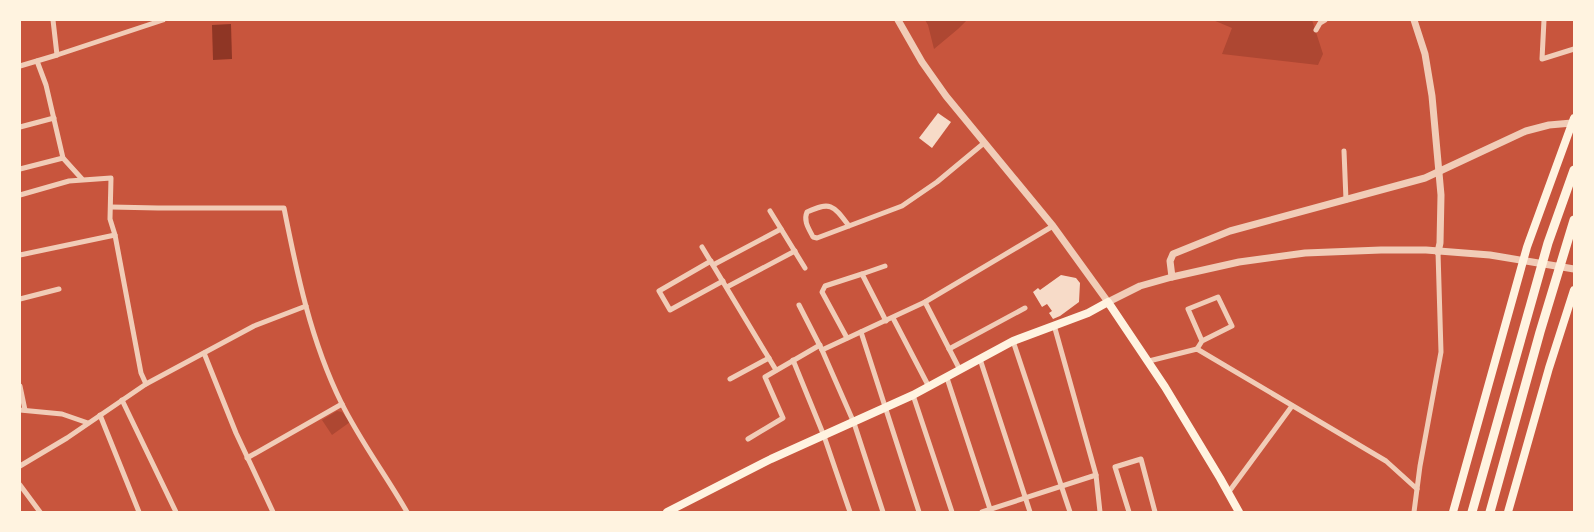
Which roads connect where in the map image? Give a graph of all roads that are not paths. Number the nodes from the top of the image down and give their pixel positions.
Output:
1 (53, 20) edge
2 (163, 20) edge
3 (898, 20) edge
4 (1325, 20) edge
5 (1414, 20) edge
6 (1544, 20) edge
7 (149, 22) edge
8 (1316, 30) dead end
9 (1575, 49) edge
10 (57, 55) junction
11 (37, 61) junction
12 (20, 66) edge
13 (54, 118) junction
14 (1574, 121) edge
15 (20, 127) edge
16 (984, 143) junction
17 (1344, 151) dead end
18 (63, 158) junction
19 (20, 169) edge
20 (1575, 170) edge
21 (1438, 172) junction
22 (82, 179) junction
23 (20, 195) edge
24 (1346, 200) junction
25 (111, 207) junction
26 (770, 211) dead end
27 (1575, 220) edge
28 (849, 226) junction
29 (1053, 226) junction
30 (781, 229) junction
31 (115, 235) junction
32 (702, 247) dead end
33 (795, 251) junction
34 (1438, 252) junction
35 (20, 255) edge
36 (1526, 262) junction
37 (712, 263) junction
38 (885, 266) dead end
39 (805, 267) dead end
40 (1573, 269) edge
41 (862, 274) junction
42 (1173, 277) junction
43 (725, 284) junction
44 (59, 289) dead end
45 (1575, 290) edge
46 (20, 298) edge
47 (925, 302) junction
48 (1108, 302) junction
49 (799, 305) dead end
50 (306, 306) junction
51 (1025, 308) dead end
52 (893, 318) junction
53 (886, 321) junction
54 (1054, 325) junction
55 (861, 332) junction
56 (847, 338) junction
57 (1013, 341) junction
58 (1202, 341) junction
59 (821, 347) junction
60 (949, 349) junction
61 (1197, 349) junction
62 (204, 353) junction
63 (769, 358) junction
64 (980, 359) junction
65 (793, 360) junction
66 (1149, 361) junction
67 (776, 370) junction
68 (960, 370) junction
69 (947, 378) junction
70 (730, 379) dead end
71 (146, 384) junction
72 (20, 386) edge
73 (929, 387) junction
74 (913, 395) junction
75 (122, 400) junction
76 (342, 404) junction
77 (1292, 406) junction
78 (885, 408) junction
79 (22, 410) edge
80 (100, 415) junction
81 (88, 423) junction
82 (854, 423) junction
83 (824, 436) junction
84 (748, 439) dead end
85 (247, 458) junction
86 (20, 466) edge
87 (1095, 476) junction
88 (20, 485) edge
89 (1061, 487) junction
90 (1417, 489) junction
91 (1228, 493) junction
92 (1025, 498) junction
93 (991, 511) edge
94 (40, 513) edge
95 (139, 513) edge
96 (176, 513) edge
97 (273, 513) edge
98 (407, 513) edge
99 (667, 513) edge
100 (850, 513) edge
101 (883, 513) edge
102 (919, 513) edge
103 (952, 513) edge
104 (982, 513) edge
105 (1030, 513) edge
106 (1070, 513) edge
107 (1100, 513) edge
108 (1129, 513) edge
109 (1155, 513) edge
110 (1239, 513) edge
111 (1414, 513) edge
112 (1453, 513) edge
113 (1472, 513) edge
114 (1490, 513) edge
115 (1508, 513) edge

1 - 10 street
2 - 7 street
3 - 16 street
4 - 8 street
5 - 21 street
6 - 9 street
7 - 10 street
10 - 11 street
11 - 12 street
11 - 13 street
13 - 15 street
13 - 18 street
14 - 21 street
14 - 36 highway
16 - 28 street
16 - 29 street
17 - 24 street
18 - 19 street
18 - 22 street
20 - 113 highway
21 - 24 street
21 - 34 street
22 - 23 street
22 - 25 street
24 - 42 street
25 - 31 street
25 - 50 street
26 - 30 street
27 - 114 highway
28 - 28 street
29 - 47 street
29 - 48 street
30 - 33 street
30 - 37 street
31 - 35 street
31 - 71 street
32 - 37 street
33 - 39 street
33 - 43 street
34 - 36 street
34 - 42 street
34 - 90 street
36 - 40 street
36 - 112 highway
37 - 43 street
37 - 43 street
38 - 41 street
41 - 53 street
41 - 56 street
42 - 48 street
43 - 63 street
44 - 46 street
45 - 115 highway
47 - 52 street
47 - 60 street
48 - 54 highway
48 - 66 highway
49 - 59 street
50 - 62 street
50 - 76 street
51 - 60 street
52 - 53 street
52 - 73 street
53 - 55 street
54 - 57 highway
54 - 87 street
55 - 56 street
55 - 78 street
56 - 59 street
57 - 64 highway
57 - 89 street
58 - 58 street
58 - 61 street
59 - 65 street
59 - 82 street
60 - 68 street
61 - 66 street
61 - 77 street
62 - 71 street
62 - 85 street
63 - 67 street
63 - 70 street
64 - 68 highway
64 - 92 street
65 - 67 street
65 - 83 street
66 - 91 highway
67 - 84 street
68 - 69 highway
69 - 73 highway
69 - 93 street
71 - 75 street
72 - 79 street
73 - 74 highway
74 - 78 highway
74 - 103 street
75 - 80 street
75 - 96 street
76 - 85 street
76 - 98 street
77 - 90 street
77 - 91 street
78 - 82 highway
78 - 102 street
79 - 81 street
80 - 81 street
80 - 95 street
81 - 86 street
82 - 83 highway
82 - 101 street
83 - 99 highway
83 - 100 street
85 - 97 street
87 - 89 street
87 - 107 street
88 - 94 street
89 - 92 street
89 - 106 street
90 - 111 street
91 - 110 highway
92 - 93 street
92 - 105 street
93 - 104 street
108 - 109 street

